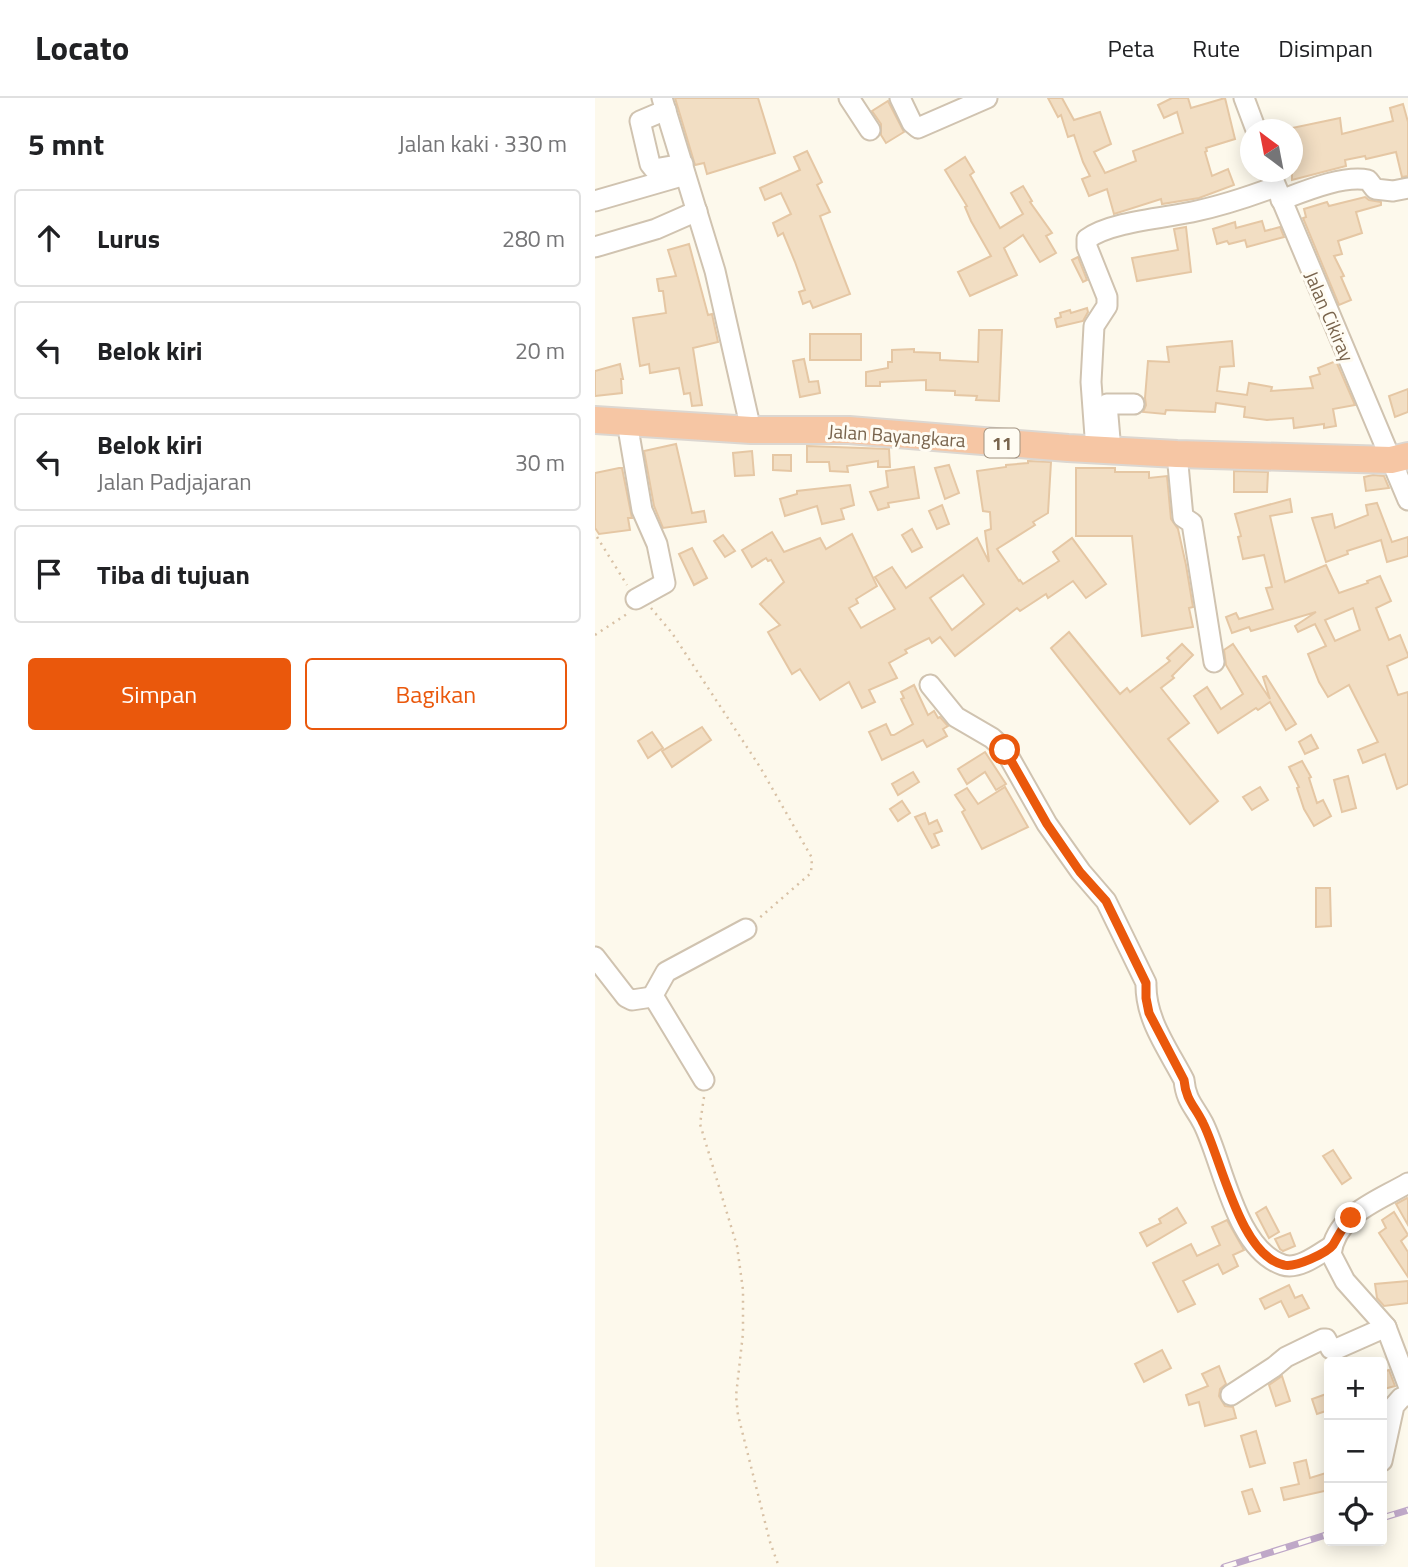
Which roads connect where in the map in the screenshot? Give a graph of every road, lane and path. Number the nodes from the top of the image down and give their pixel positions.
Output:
1 (849, 98) edge
2 (900, 98) edge
3 (987, 98) edge
4 (1244, 98) edge
5 (664, 104) edge
6 (1252, 119) edge
7 (870, 130) dead end
8 (685, 169) junction
9 (1275, 186) edge
10 (1408, 188) edge
11 (595, 201) edge
12 (697, 211) junction
13 (595, 247) edge
14 (1134, 404) dead end
15 (595, 420) edge
16 (627, 422) junction
17 (751, 429) junction
18 (1104, 450) junction
19 (1177, 454) junction
20 (1400, 458) edge
21 (1408, 500) edge
22 (597, 537) edge
23 (638, 602) junction
24 (595, 635) edge
25 (1214, 662) dead end
26 (930, 685) dead end
27 (746, 929) joint
28 (595, 957) edge
29 (652, 997) junction
30 (704, 1080) joint
31 (1408, 1183) edge
32 (1332, 1247) junction
33 (1386, 1327) junction
34 (1408, 1385) edge
35 (1231, 1395) dead end
36 (1408, 1395) edge
37 (1387, 1438) edge
38 (779, 1567) edge

1 - 7 street
2 - 3 street
4 - 6 street
5 - 8 street
5 - 8 street
8 - 11 street
8 - 12 street
9 - 10 street
9 - 18 street
9 - 20 street, Jalan Cikiray
12 - 13 street
12 - 17 street
14 - 18 street
15 - 16 highway, Jalan Bayangkara / 11
16 - 17 highway, Jalan Bayangkara / 11
16 - 23 street
17 - 18 highway, Jalan Bayangkara / 11
18 - 19 highway, Jalan Bayangkara / 11
19 - 20 highway, Jalan Bayangkara / 11
19 - 25 street
20 - 21 street, Jalan Cikiray
22 - 23 path
23 - 24 path
23 - 27 path
26 - 32 street
27 - 29 street
28 - 29 street
29 - 30 street
30 - 38 path
31 - 32 street
32 - 33 street
33 - 34 street
33 - 35 street
36 - 37 street

